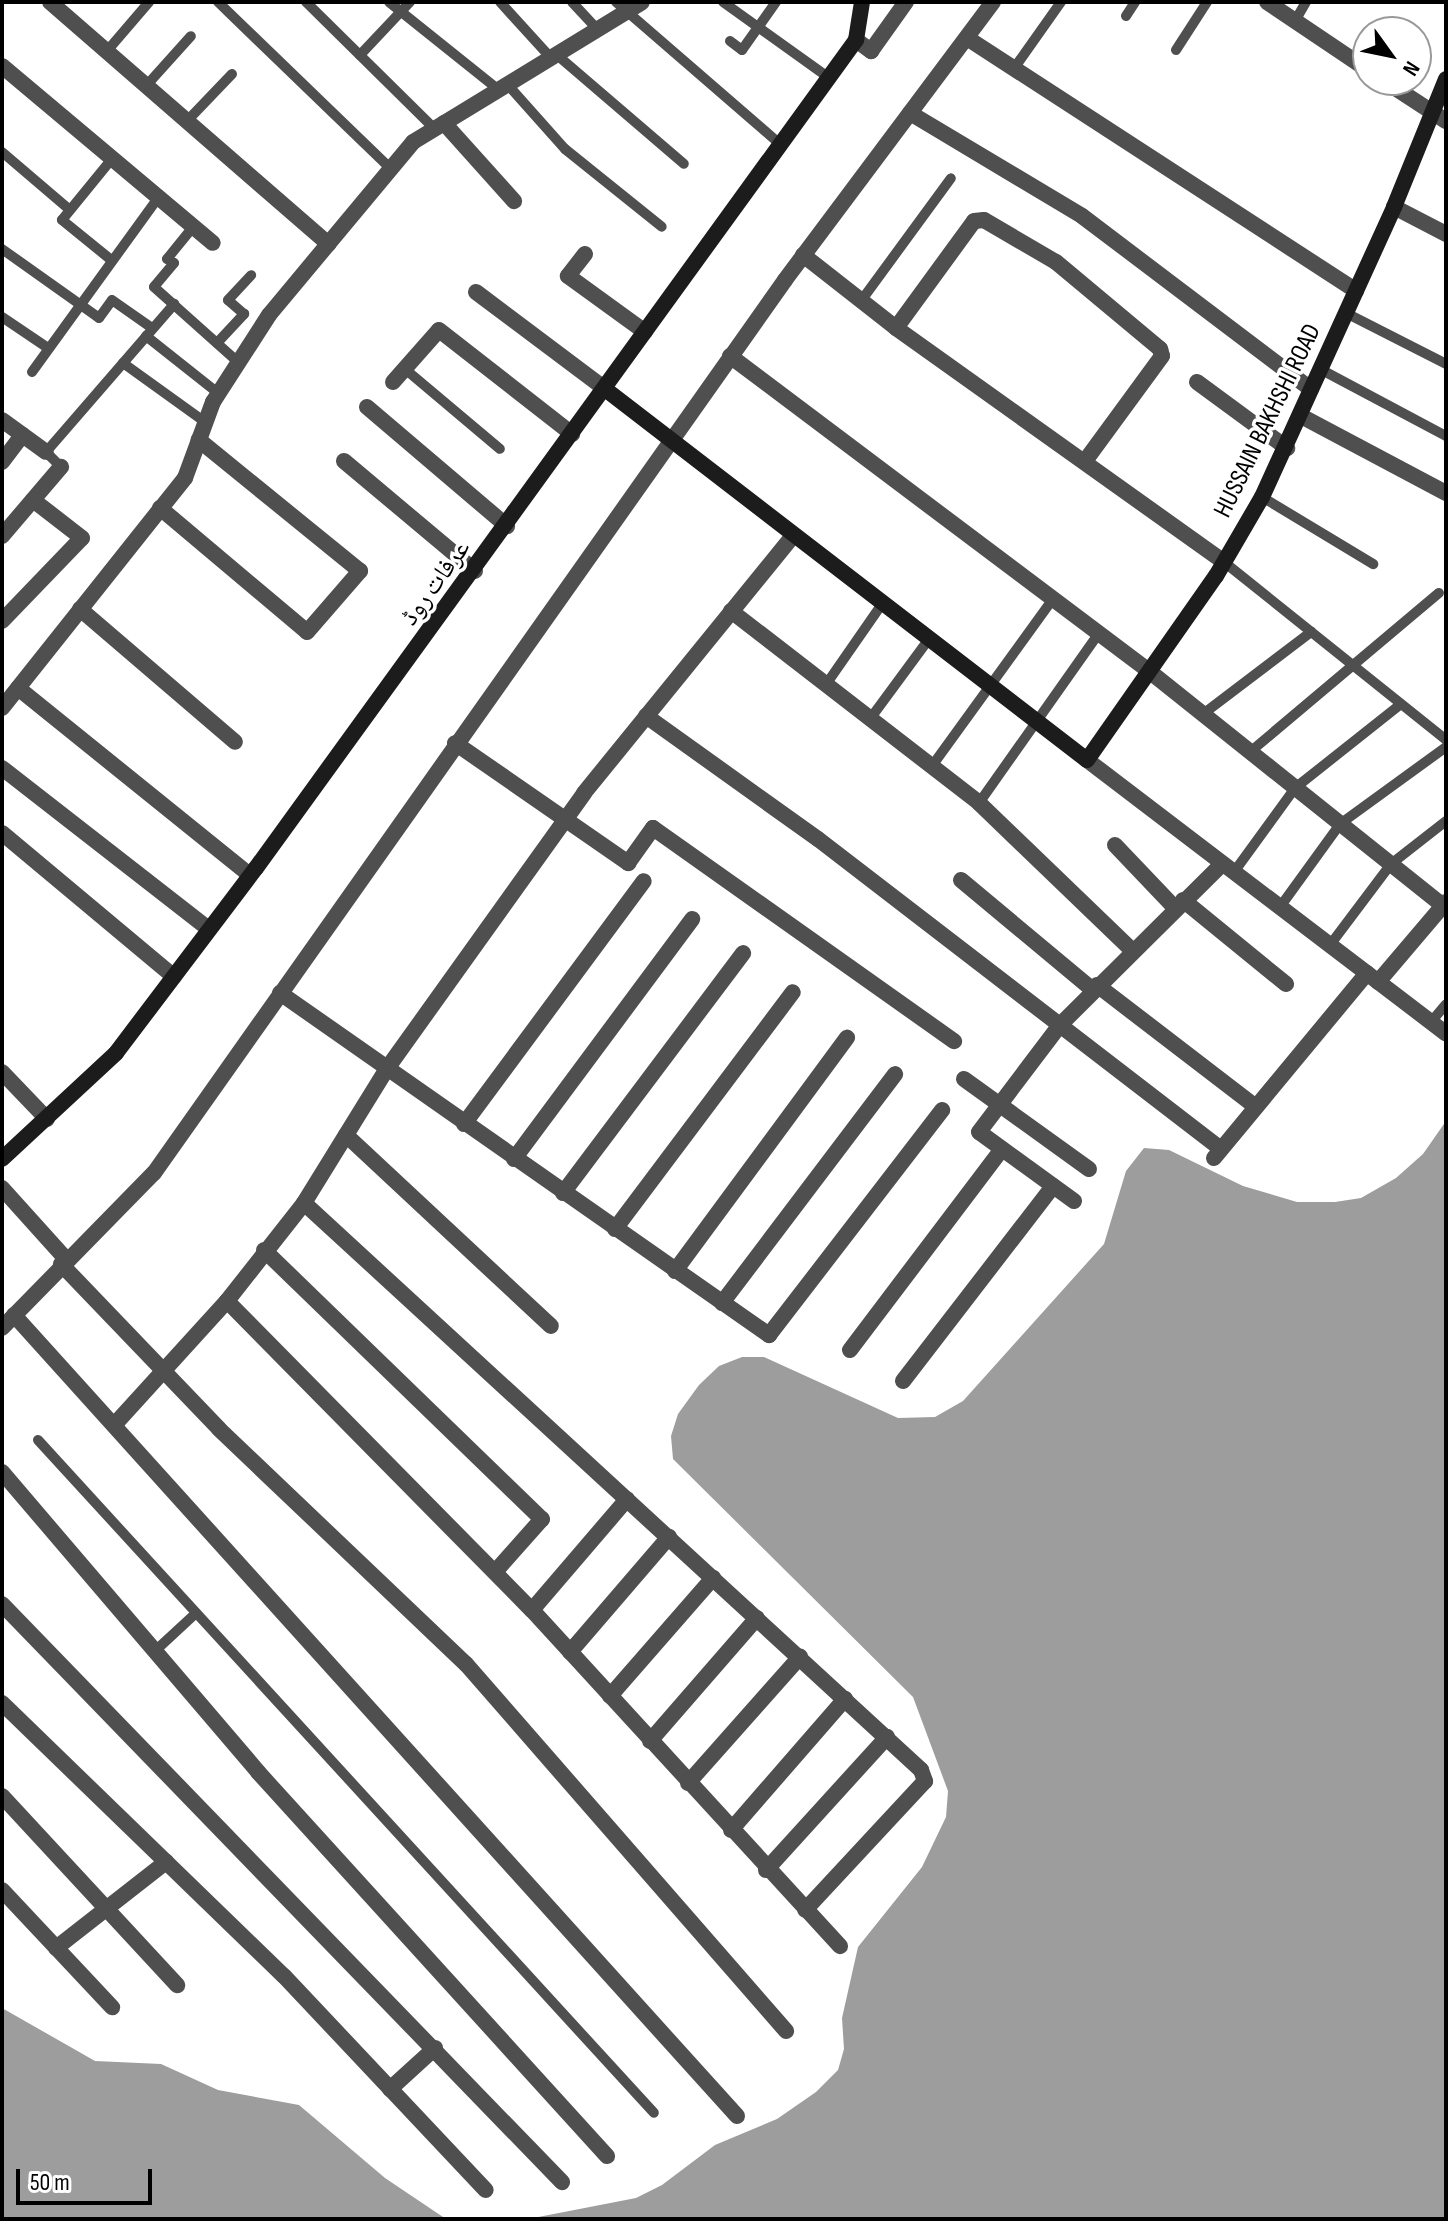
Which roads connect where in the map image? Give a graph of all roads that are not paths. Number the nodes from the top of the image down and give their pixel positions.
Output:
1 (50, 2) edge
2 (149, 2) edge
3 (218, 2) edge
4 (306, 2) edge
5 (389, 2) edge
6 (410, 2) edge
7 (500, 2) edge
8 (572, 2) edge
9 (642, 2) edge
10 (723, 2) edge
11 (776, 2) edge
12 (862, 2) edge
13 (906, 2) edge
14 (993, 2) edge
15 (1061, 2) edge
16 (1135, 2) edge
17 (1207, 2) edge
18 (1267, 2) edge
19 (1306, 2) edge
20 (621, 8) edge
21 (399, 12) junction
22 (1126, 16) dead end
23 (1295, 21) junction
24 (758, 27) junction
25 (598, 30) junction
26 (191, 36) dead end
27 (967, 38) junction
28 (856, 40) junction
29 (730, 41) dead end
30 (1176, 50) dead end
31 (107, 51) junction
32 (360, 55) junction
33 (554, 56) junction
34 (1352, 59) edge
35 (2, 66) edge
36 (1015, 67) junction
37 (232, 74) dead end
38 (829, 78) junction
39 (1446, 79) edge
40 (146, 86) junction
41 (503, 87) junction
42 (1406, 96) edge
43 (1430, 112) junction
44 (910, 113) junction
45 (187, 121) junction
46 (1446, 121) edge
47 (440, 126) junction
48 (781, 145) junction
49 (2, 152) edge
50 (111, 160) junction
51 (684, 164) dead end
52 (391, 169) junction
53 (951, 178) dead end
54 (158, 198) junction
55 (514, 201) dead end
56 (1394, 207) junction
57 (70, 210) junction
58 (193, 227) junction
59 (662, 227) dead end
60 (1446, 234) edge
61 (213, 243) dead end
62 (328, 244) junction
63 (2, 249) edge
64 (585, 254) dead end
65 (803, 255) junction
66 (110, 259) junction
67 (251, 275) dead end
68 (1356, 291) junction
69 (476, 292) dead end
70 (861, 301) junction
71 (174, 304) junction
72 (78, 305) junction
73 (1346, 313) junction
74 (2, 317) edge
75 (896, 328) junction
76 (149, 332) junction
77 (645, 332) junction
78 (217, 343) junction
79 (48, 348) junction
80 (730, 356) junction
81 (238, 362) junction
82 (123, 363) junction
83 (1446, 364) edge
84 (405, 369) junction
85 (1320, 369) junction
86 (32, 372) dead end
87 (393, 382) dead end
88 (1197, 382) dead end
89 (605, 389) junction
90 (1311, 389) junction
91 (218, 393) junction
92 (367, 407) dead end
93 (1301, 416) junction
94 (2, 420) edge
95 (205, 422) junction
96 (572, 434) junction
97 (22, 435) junction
98 (1446, 436) edge
99 (199, 440) junction
100 (670, 440) junction
101 (1287, 448) junction
102 (500, 449) dead end
103 (46, 452) junction
104 (1086, 460) junction
105 (344, 461) dead end
106 (2, 462) edge
107 (61, 467) joint
108 (1446, 493) edge
109 (1262, 497) junction
110 (33, 500) junction
111 (160, 508) junction
112 (507, 526) junction
113 (2, 536) edge
114 (793, 536) junction
115 (1224, 562) junction
116 (1373, 564) dead end
117 (475, 571) junction
118 (1439, 593) dead end
119 (1053, 599) junction
120 (882, 604) junction
121 (80, 609) junction
122 (731, 611) junction
123 (2, 621) edge
124 (1311, 632) junction
125 (1099, 633) junction
126 (929, 639) junction
127 (1355, 667) junction
128 (1149, 671) junction
129 (825, 686) junction
130 (18, 688) junction
131 (993, 688) junction
132 (1401, 704) junction
133 (2, 708) edge
134 (1203, 714) junction
135 (646, 716) junction
136 (870, 719) junction
137 (1038, 723) junction
138 (1446, 740) edge
139 (235, 742) dead end
140 (455, 743) junction
141 (1446, 747) edge
142 (1250, 752) junction
143 (1087, 760) junction
144 (932, 766) junction
145 (2, 768) edge
146 (1295, 788) junction
147 (979, 803) junction
148 (566, 818) junction
149 (1446, 821) edge
150 (1340, 824) junction
151 (2, 833) edge
152 (1115, 845) dead end
153 (1391, 864) junction
154 (1227, 868) junction
155 (250, 875) junction
156 (961, 880) dead end
157 (644, 881) dead end
158 (1178, 904) junction
159 (1445, 905) edge
160 (1280, 907) junction
161 (692, 919) dead end
162 (209, 929) junction
163 (1330, 945) junction
164 (1132, 950) junction
165 (743, 953) dead end
166 (174, 977) junction
167 (1372, 977) junction
168 (1286, 984) dead end
169 (1095, 987) junction
170 (793, 992) dead end
171 (280, 993) junction
172 (1446, 1004) edge
173 (1431, 1022) junction
174 (1060, 1025) junction
175 (1446, 1033) edge
176 (847, 1038) dead end
177 (954, 1041) dead end
178 (386, 1070) junction
179 (2, 1072) edge
180 (895, 1074) dead end
181 (964, 1079) dead end
182 (1000, 1105) junction
183 (1256, 1107) junction
184 (942, 1110) dead end
185 (47, 1119) junction
186 (464, 1124) junction
187 (346, 1135) junction
188 (1002, 1149) junction
189 (2, 1159) edge
190 (514, 1159) junction
191 (1089, 1169) dead end
192 (1053, 1186) junction
193 (2, 1188) edge
194 (563, 1193) junction
195 (1074, 1201) dead end
196 (304, 1203) junction
197 (615, 1229) junction
198 (264, 1250) junction
199 (64, 1261) junction
200 (675, 1271) junction
201 (227, 1301) junction
202 (722, 1303) junction
203 (14, 1315) junction
204 (551, 1326) dead end
205 (2, 1328) edge
206 (850, 1350) dead end
207 (163, 1369) junction
208 (903, 1381) dead end
209 (116, 1423) junction
210 (38, 1440) dead end
211 (2, 1472) edge
212 (627, 1499) junction
213 (669, 1537) junction
214 (495, 1572) junction
215 (713, 1578) junction
216 (2, 1604) edge
217 (532, 1610) junction
218 (195, 1614) junction
219 (757, 1618) junction
220 (155, 1651) junction
221 (570, 1652) junction
222 (800, 1657) junction
223 (610, 1696) junction
224 (845, 1699) junction
225 (2, 1703) edge
226 (887, 1737) junction
227 (650, 1741) junction
228 (688, 1783) junction
229 (2, 1796) edge
230 (731, 1830) junction
231 (166, 1862) junction
232 (766, 1870) junction
233 (2, 1890) edge
234 (106, 1908) junction
235 (805, 1910) junction
236 (840, 1946) dead end
237 (56, 1948) junction
238 (177, 1985) dead end
239 (112, 2007) dead end
240 (786, 2031) dead end
241 (435, 2048) junction
242 (390, 2089) junction
243 (654, 2113) dead end
244 (737, 2116) dead end
245 (607, 2156) dead end
246 (562, 2182) dead end
247 (486, 2190) dead end

1 - 31 street
2 - 31 lane
3 - 52 lane
4 - 32 lane
5 - 21 lane
6 - 21 lane
7 - 33 lane
8 - 25 lane
9 - 20 street
10 - 24 lane
11 - 24 lane
12 - 28 street, عرفات روڈ
13 - 28 street
14 - 27 street
15 - 36 lane
16 - 22 lane
17 - 30 lane
18 - 23 street
19 - 23 lane
20 - 25 street
20 - 48 lane
21 - 32 lane
21 - 41 lane
23 - 34 street
24 - 29 lane
24 - 38 lane
25 - 33 street
26 - 40 lane
27 - 36 street
27 - 44 street
28 - 38 street, عرفات روڈ
31 - 40 street
32 - 47 lane
33 - 41 street
33 - 51 lane
35 - 50 street
36 - 68 street
37 - 45 lane
38 - 48 street, عرفات روڈ
39 - 43 street, HUSSAIN BAKHSHI ROAD
40 - 45 street
41 - 47 street
41 - 59 lane
42 - 43 street
43 - 46 street
43 - 56 street, HUSSAIN BAKHSHI ROAD
44 - 65 street
44 - 90 street
45 - 62 street
47 - 52 street
47 - 55 street
48 - 77 street, عرفات روڈ
49 - 57 lane
50 - 54 street
50 - 57 lane
52 - 62 street
53 - 70 lane
54 - 58 street
54 - 66 lane
56 - 60 street
56 - 68 street, HUSSAIN BAKHSHI ROAD
57 - 66 lane
58 - 61 street
58 - 71 lane
62 - 81 street
63 - 72 lane
64 - 77 street
65 - 70 street
65 - 80 street
66 - 72 lane
67 - 78 lane
68 - 73 street, HUSSAIN BAKHSHI ROAD
69 - 89 street
70 - 75 street
71 - 76 lane
71 - 78 lane
72 - 76 lane
72 - 79 lane
73 - 83 lane
73 - 85 street, HUSSAIN BAKHSHI ROAD
74 - 79 lane
75 - 104 street
75 - 104 street
76 - 82 lane
76 - 91 lane
77 - 89 street, عرفات روڈ
78 - 81 lane
79 - 86 lane
80 - 100 street
80 - 119 street
81 - 91 street
82 - 95 lane
82 - 103 lane
84 - 87 street
84 - 96 street
84 - 102 lane
85 - 90 street, HUSSAIN BAKHSHI ROAD
85 - 98 lane
88 - 101 street
89 - 96 street, عرفات روڈ
89 - 100 street
90 - 93 street, HUSSAIN BAKHSHI ROAD
91 - 95 street
92 - 112 street
93 - 101 street, HUSSAIN BAKHSHI ROAD
93 - 108 street
94 - 97 street
95 - 99 street
96 - 112 street, عرفات روڈ
97 - 103 street
97 - 106 street
99 - 111 street
99 - 111 street
100 - 114 street
100 - 140 street
101 - 109 street, HUSSAIN BAKHSHI ROAD
103 - 107 lane
104 - 115 street
105 - 117 street
107 - 110 street
109 - 115 street, HUSSAIN BAKHSHI ROAD
109 - 116 lane
110 - 113 street
110 - 123 street
111 - 121 street
112 - 117 street, عرفات روڈ
114 - 120 street
114 - 122 street
115 - 124 lane
115 - 128 street, HUSSAIN BAKHSHI ROAD
117 - 155 street, عرفات روڈ
118 - 127 lane
119 - 125 street
119 - 131 lane
120 - 126 street
120 - 129 lane
121 - 130 street
121 - 139 street
122 - 129 street
122 - 135 street
124 - 127 lane
124 - 134 lane
125 - 128 street
125 - 137 lane
126 - 131 street
126 - 136 lane
127 - 132 lane
127 - 142 lane
128 - 134 street
128 - 143 street, HUSSAIN BAKHSHI ROAD
129 - 136 street
130 - 133 street
130 - 155 street
131 - 137 street
131 - 144 lane
132 - 138 lane
132 - 146 lane
134 - 142 street
135 - 148 street
135 - 174 street
136 - 144 street
137 - 143 street
137 - 147 lane
140 - 148 street
140 - 171 street
141 - 150 lane
142 - 146 street
143 - 154 street
144 - 147 street
145 - 162 street
146 - 150 street
146 - 154 lane
147 - 164 street
148 - 177 street
148 - 178 street
149 - 153 lane
150 - 153 street
150 - 160 lane
151 - 166 street
152 - 158 street
153 - 159 street
153 - 163 lane
154 - 158 street
154 - 160 street
155 - 162 street, عرفات روڈ
156 - 169 street
157 - 186 street
158 - 164 street
158 - 168 street
159 - 167 street
160 - 163 street
161 - 190 street
162 - 166 street, عرفات روڈ
163 - 167 street
164 - 169 street
165 - 194 street
166 - 185 street, عرفات روڈ
167 - 173 street
167 - 183 street
169 - 174 street
169 - 183 street
170 - 197 street
171 - 178 street
171 - 199 street
172 - 173 lane
173 - 175 street
174 - 182 street
174 - 183 street
176 - 200 street
178 - 186 street
178 - 187 street
179 - 185 street
180 - 202 street
181 - 182 street
182 - 188 street
182 - 191 street
184 - 202 street
185 - 189 street, عرفات روڈ
186 - 190 street
187 - 196 street
187 - 204 street
188 - 192 street
188 - 206 street
190 - 194 street
192 - 195 street
192 - 208 street
193 - 199 street
194 - 197 street
196 - 198 street
196 - 212 street
197 - 200 street
198 - 201 street
198 - 214 street
199 - 203 street
199 - 207 street
200 - 202 street
201 - 207 street
201 - 214 street
203 - 205 street
203 - 209 street
207 - 209 street
207 - 240 street
209 - 244 street
210 - 218 lane
211 - 220 street
212 - 213 street
212 - 217 street
213 - 215 street
213 - 221 street
214 - 217 street
215 - 219 street
215 - 223 street
216 - 241 street
217 - 221 street
218 - 220 lane
218 - 243 lane
219 - 222 street
219 - 227 street
220 - 245 street
221 - 223 street
222 - 224 street
222 - 228 street
223 - 227 street
224 - 226 street
224 - 230 street
225 - 231 street
226 - 232 street
226 - 235 street
227 - 228 street
228 - 230 street
229 - 234 street
230 - 232 street
231 - 234 street
231 - 242 street
232 - 235 street
233 - 237 street
234 - 237 street
234 - 238 street
235 - 236 street
237 - 239 street
241 - 242 street
241 - 246 street
242 - 247 street

